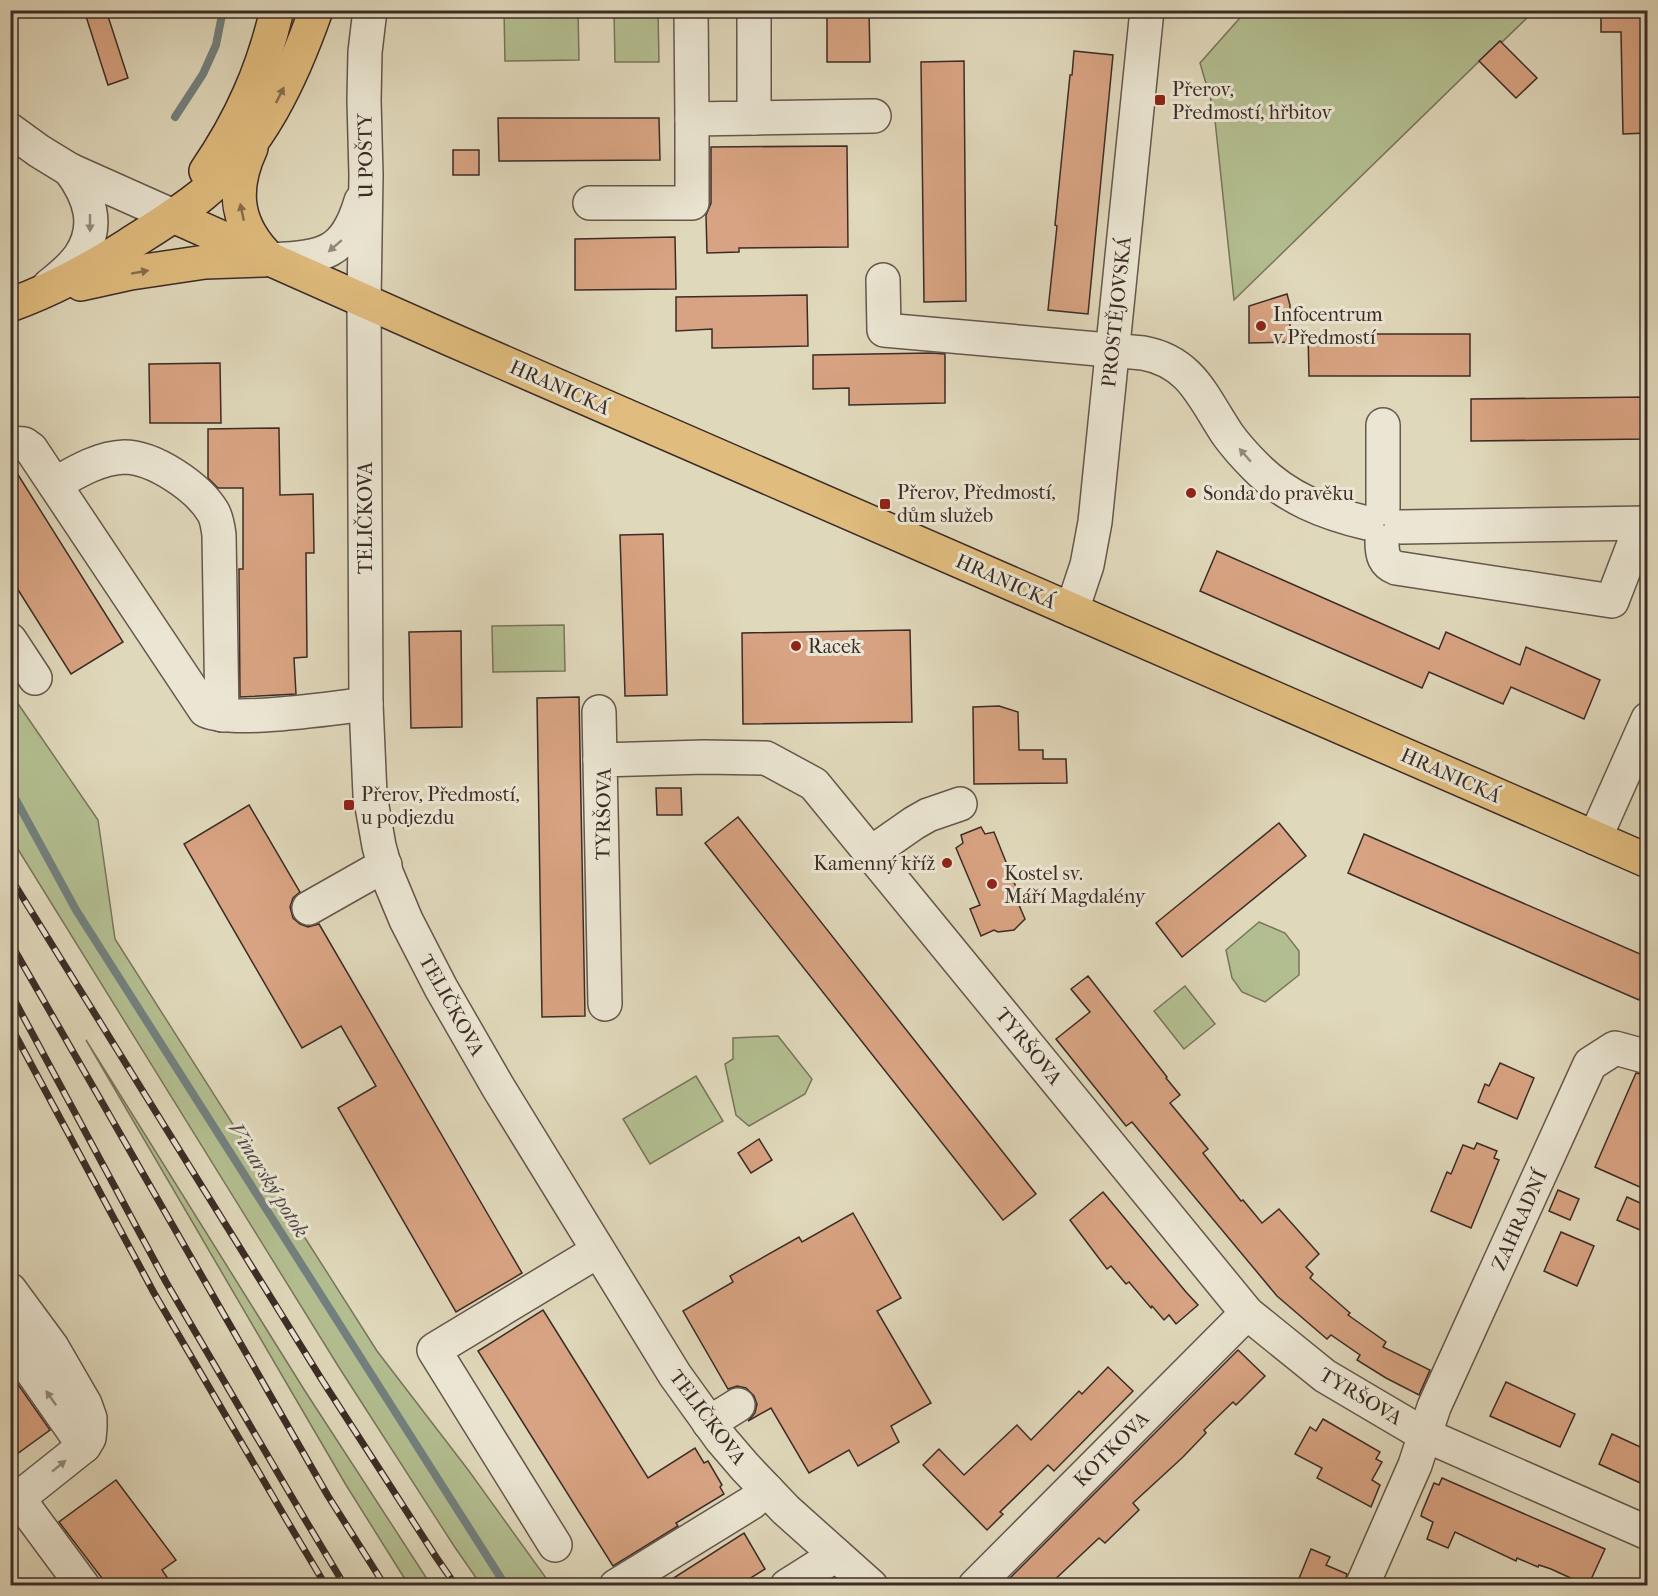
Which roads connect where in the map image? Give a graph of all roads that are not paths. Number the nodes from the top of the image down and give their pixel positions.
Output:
1 (277, 10) edge
2 (315, 10) edge
3 (370, 10) edge
4 (691, 10) edge
5 (754, 10) edge
6 (1147, 10) edge
7 (874, 116) dead end
8 (754, 118) junction
9 (692, 119) junction
10 (10, 130) edge
11 (257, 135) junction
12 (70, 170) junction
13 (366, 175) junction
14 (590, 203) dead end
15 (173, 216) junction
16 (272, 260) junction
17 (883, 280) dead end
18 (41, 293) junction
19 (364, 302) junction
20 (10, 305) edge
21 (1112, 351) junction
22 (1383, 425) dead end
23 (10, 443) edge
24 (55, 484) junction
25 (1645, 523) edge
26 (1383, 525) junction
27 (1072, 610) junction
28 (10, 639) edge
29 (34, 678) dead end
30 (366, 704) junction
31 (599, 712) dead end
32 (222, 716) junction
33 (1647, 719) edge
34 (600, 760) junction
35 (960, 804) dead end
36 (1595, 838) junction
37 (871, 853) junction
38 (1647, 861) edge
39 (385, 865) junction
40 (309, 908) dead end
41 (605, 1004) dead end
42 (1647, 1057) edge
43 (598, 1251) junction
44 (10, 1290) edge
45 (1247, 1313) junction
46 (10, 1340) edge
47 (738, 1405) dead end
48 (709, 1423) junction
49 (1425, 1434) junction
50 (84, 1446) junction
51 (767, 1490) junction
52 (13, 1493) edge
53 (1647, 1533) edge
54 (555, 1545) dead end
55 (852, 1575) edge
56 (83, 1586) edge
57 (616, 1586) edge
58 (787, 1586) edge
59 (975, 1586) edge
60 (1362, 1586) edge

1 - 15 main road
11 -> 2 main road
3 - 13 street, U POŠTY
4 - 9 street
5 - 8 street
6 - 21 street, PROSTĚJOVSKÁ
7 - 8 street
8 - 9 street
9 - 14 street
10 - 12 street
11 - 15 main road
16 -> 11 main road
12 - 15 street
12 -> 18 street
13 -> 16 street
13 - 19 street, U POŠTY
15 - 16 main road, HRANICKÁ
15 - 18 main road
18 -> 16 main road
16 - 19 main road, HRANICKÁ
17 - 21 street
18 - 20 main road
19 - 27 main road, HRANICKÁ
19 - 30 street, TELIČKOVA
26 -> 21 street
21 - 27 street, PROSTĚJOVSKÁ
22 - 26 street
23 - 24 street
24 - 32 street
24 - 32 street
25 - 26 street
25 - 26 street
27 - 36 main road, HRANICKÁ
28 - 29 street
30 - 32 street
30 - 39 street, TELIČKOVA
31 - 34 street
33 - 36 street
34 - 37 street, TYRŠOVA
34 - 41 street, TYRŠOVA
35 - 37 street
36 - 38 main road, HRANICKÁ
37 - 45 street, TYRŠOVA
39 - 40 street
39 - 43 street, TELIČKOVA
42 - 49 street, ZAHRADNÍ
43 - 48 street, TELIČKOVA
43 - 54 street
44 - 50 street
45 - 49 street, TYRŠOVA
45 - 59 street, KOTKOVA
50 -> 46 street
47 - 48 street
48 - 51 street, TELIČKOVA
49 - 53 street, TYRŠOVA
49 - 60 street, ZAHRADNÍ
52 -> 50 street
51 - 55 street, TELIČKOVA
51 - 57 street
52 - 56 street
55 - 58 street

